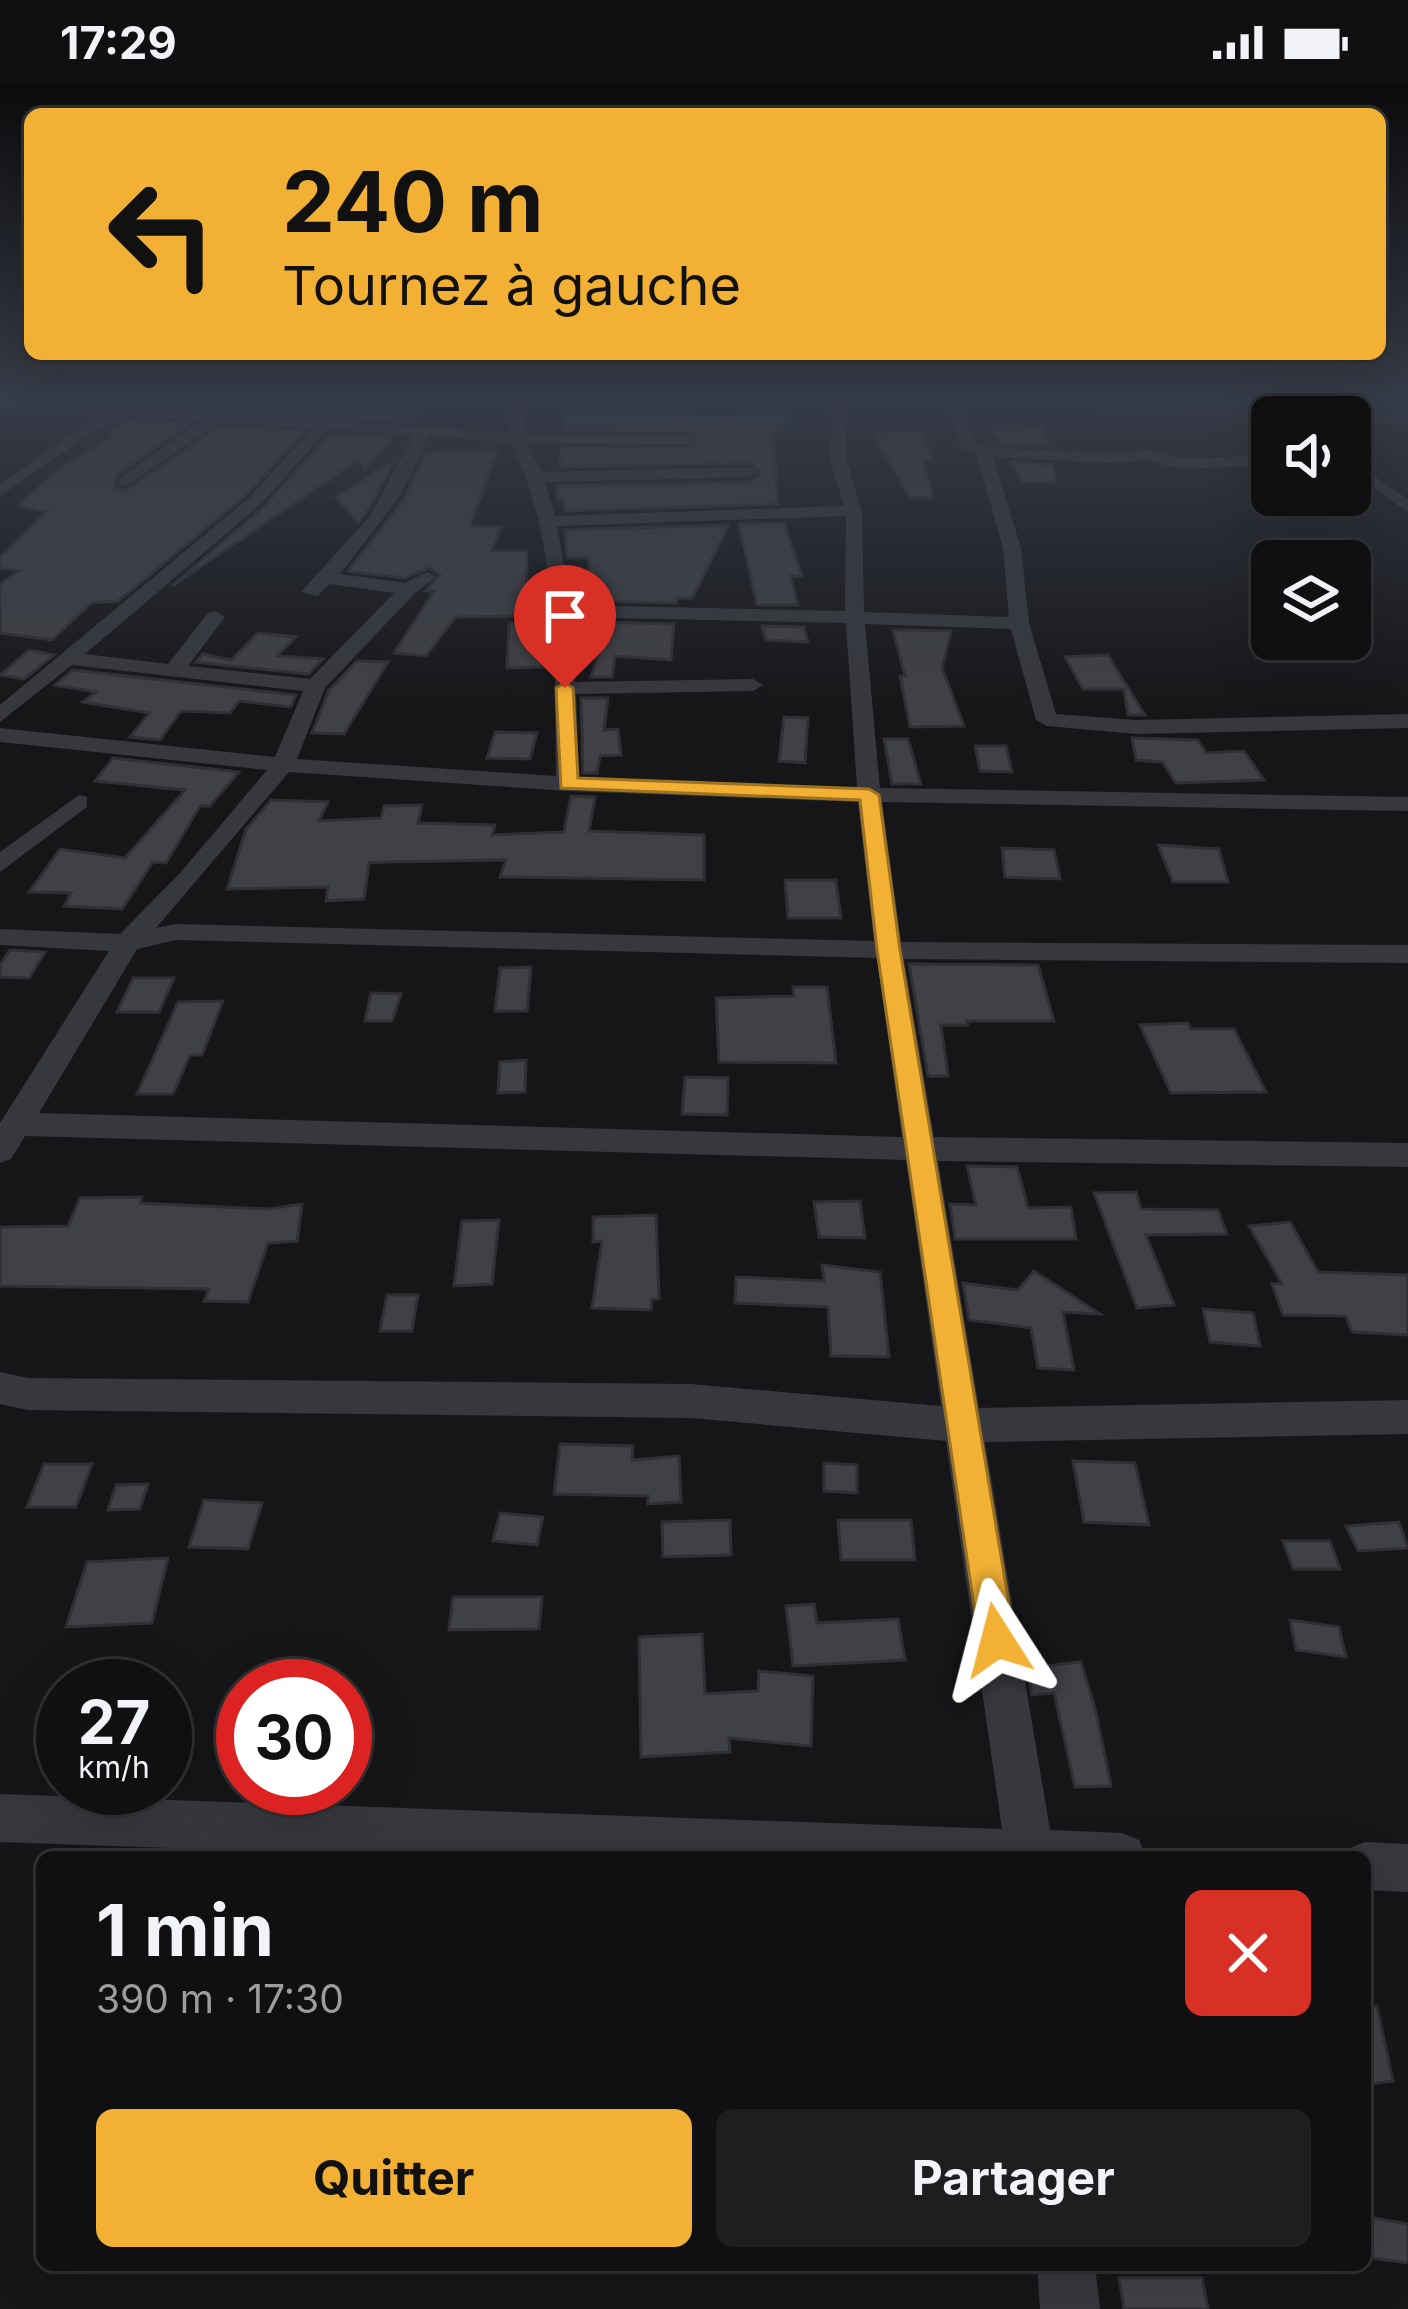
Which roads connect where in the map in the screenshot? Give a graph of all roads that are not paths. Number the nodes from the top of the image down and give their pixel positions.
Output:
1 (252, 504) edge
2 (384, 504) edge
3 (543, 504) edge
4 (852, 504) edge
5 (999, 504) edge
6 (854, 511) junction
7 (548, 521) junction
8 (328, 578) junction
9 (310, 592) dead end
10 (563, 611) junction
11 (215, 617) dead end
12 (855, 620) junction
13 (1019, 623) junction
14 (71, 658) junction
15 (174, 670) junction
16 (753, 685) dead end
17 (316, 686) junction
18 (565, 688) junction
19 (0, 716) edge
20 (1408, 721) edge
21 (0, 735) edge
22 (283, 765) junction
23 (568, 784) junction
24 (869, 795) junction
25 (79, 802) dead end
26 (1408, 804) edge
27 (0, 864) edge
28 (0, 937) edge
29 (127, 943) junction
30 (889, 950) junction
31 (1408, 954) edge
32 (8, 1138) edge
33 (920, 1149) junction
34 (1408, 1156) edge
35 (0, 1388) edge
36 (1408, 1417) edge
37 (963, 1425) junction
38 (0, 1818) edge
39 (919, 1851) edge
40 (1029, 1851) edge
41 (1371, 1866) edge
42 (1408, 1868) edge
43 (1067, 2271) edge
44 (1070, 2309) edge

1 - 14 street
2 - 8 street
3 - 7 street
4 - 6 street
5 - 13 street
6 - 7 street
6 - 12 street
7 - 10 street
8 - 9 street
8 - 17 street
10 - 12 street
10 - 18 street
11 - 15 street
12 - 13 street
12 - 24 street
13 - 20 street
14 - 15 street
14 - 19 street
15 - 17 street
16 - 18 street
17 - 22 street
18 - 23 street
21 - 22 street
22 - 23 street
22 - 29 street
23 - 24 street
24 - 26 street
24 - 30 street
25 - 27 street
28 - 29 street
29 - 30 street
29 - 32 street
30 - 31 street
30 - 33 street
32 - 33 street
33 - 34 street
33 - 37 street
35 - 37 street
36 - 37 street
37 - 40 street
38 - 39 street
41 - 42 street
43 - 44 street

